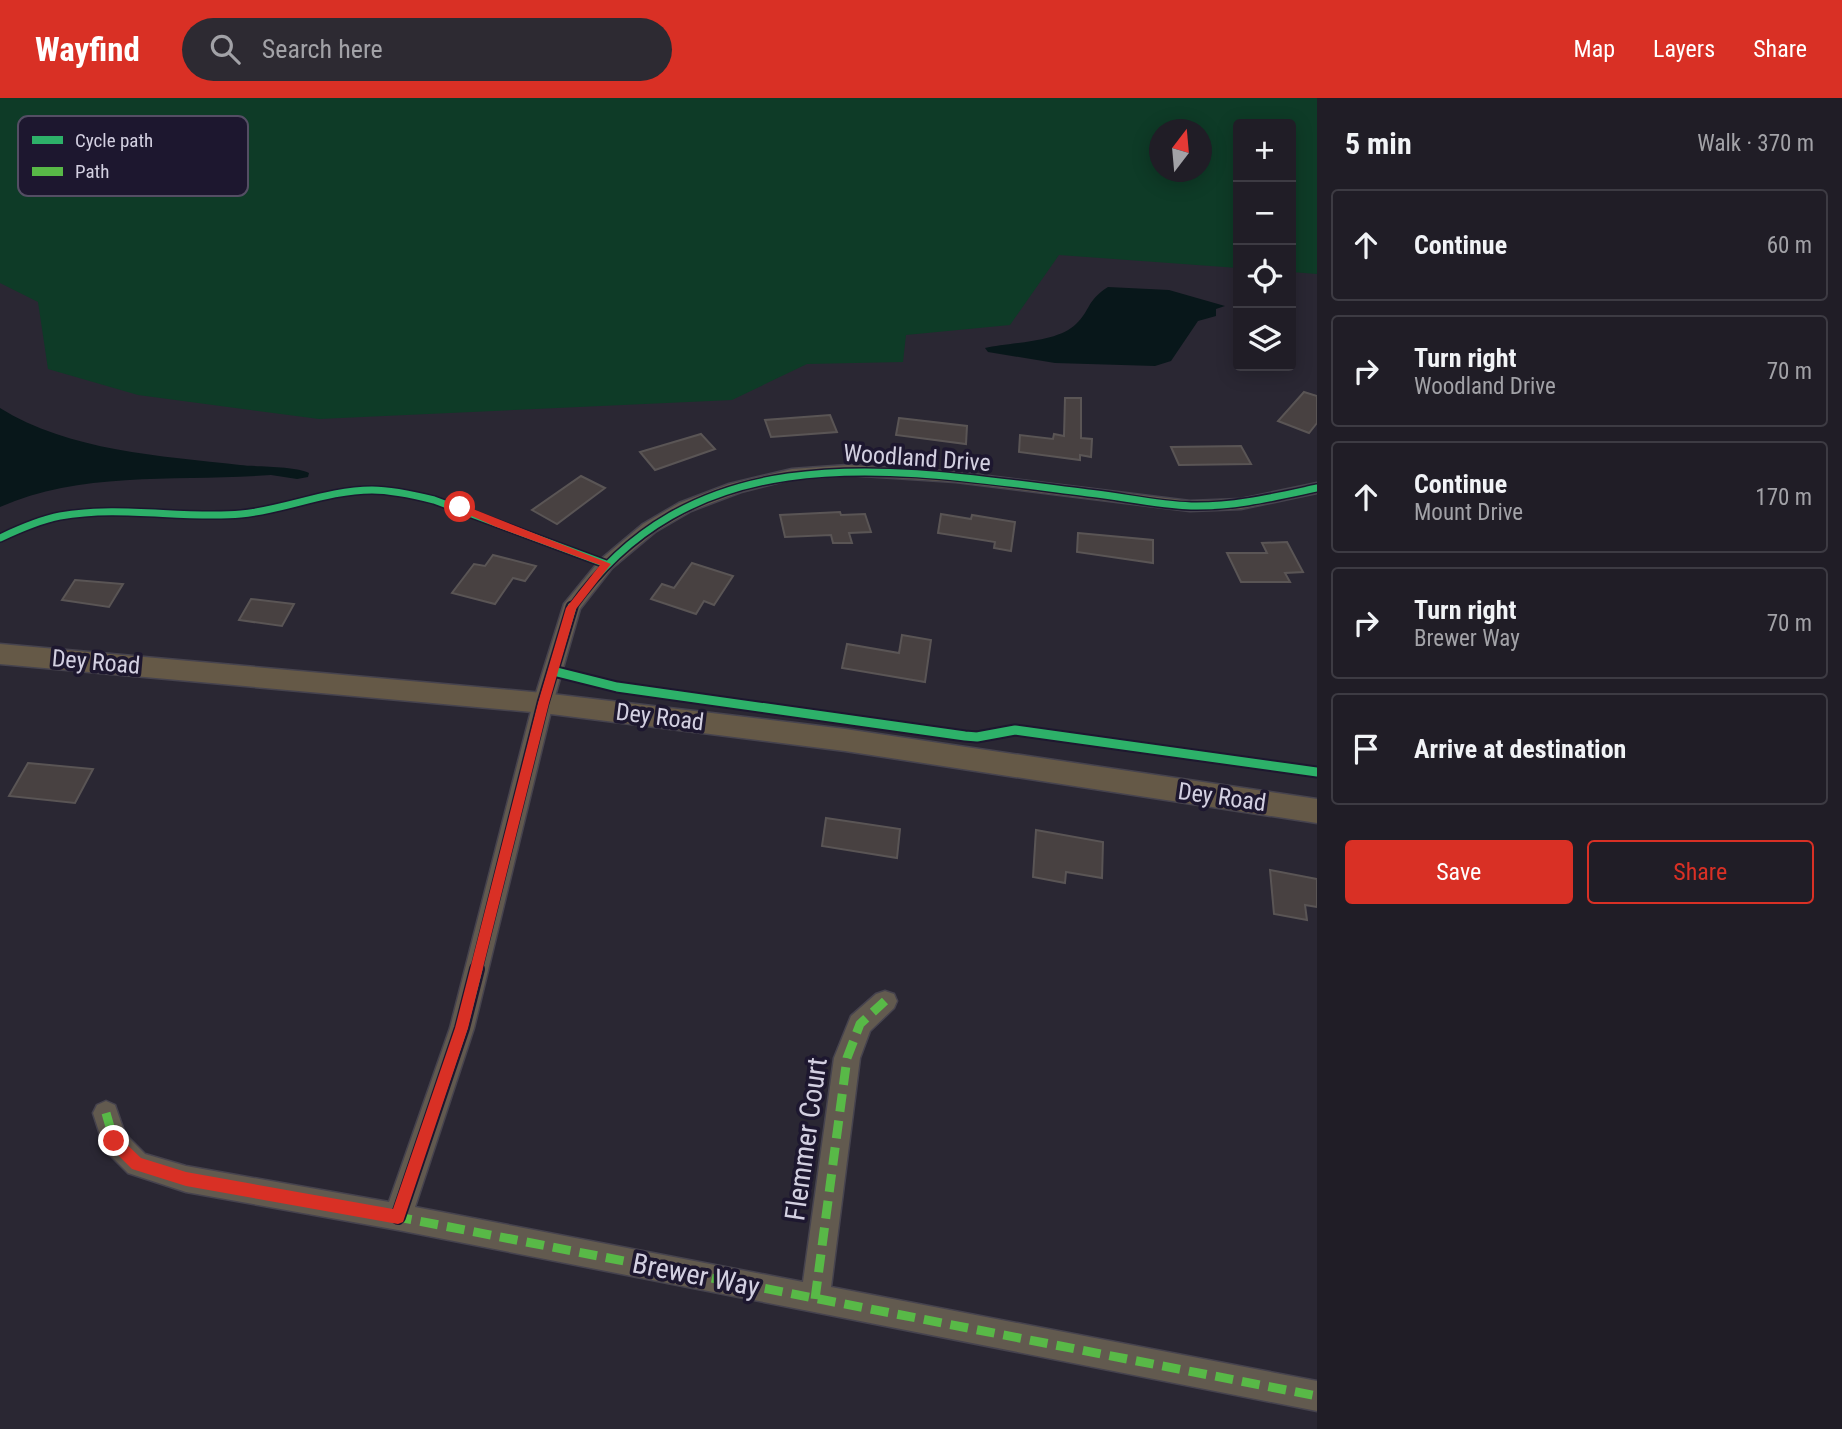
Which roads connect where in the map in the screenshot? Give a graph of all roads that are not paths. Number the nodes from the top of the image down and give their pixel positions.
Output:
1 (1317, 488) edge
2 (0, 654) edge
3 (543, 703) junction
4 (1317, 811) edge
5 (885, 1001) dead end
6 (106, 1113) dead end
7 (398, 1217) junction
8 (815, 1299) junction
9 (1317, 1396) edge

1 - 3 street, Woodland Drive
2 - 3 main road, Dey Road
3 - 4 main road, Dey Road
3 - 7 street, Woodland Drive
5 - 8 street, Flemmer Court
6 - 7 street, Brewer Way
7 - 8 street, Brewer Way
8 - 9 street, Brewer Way

